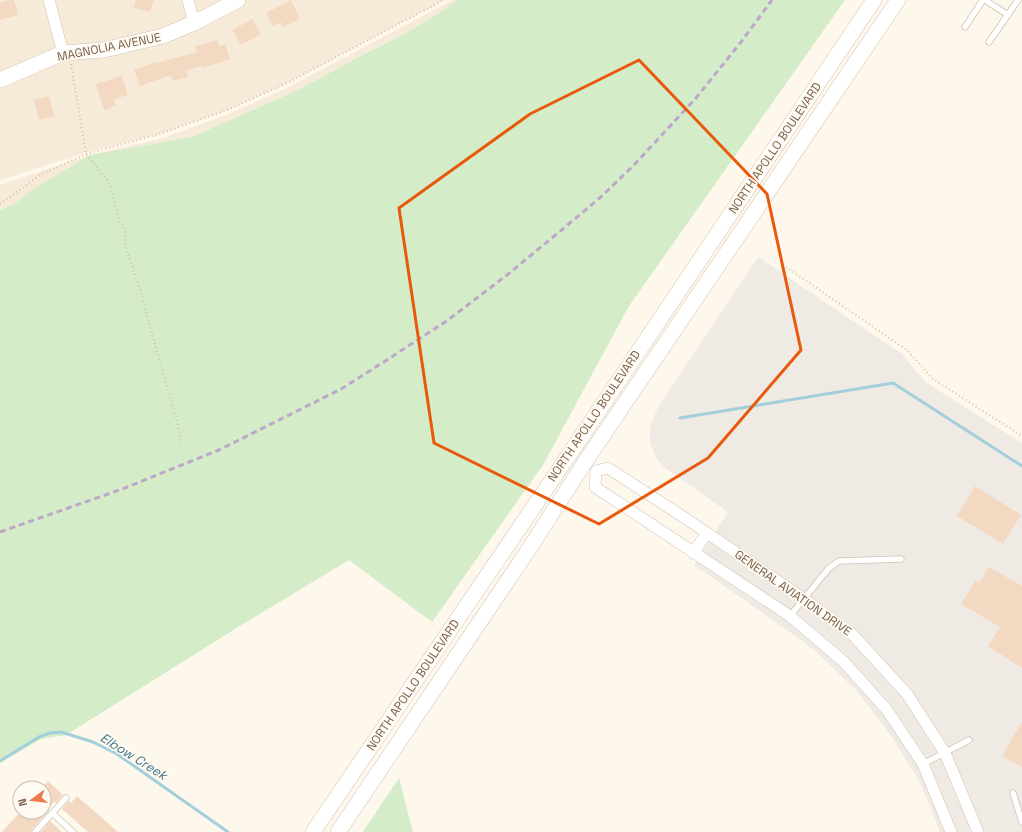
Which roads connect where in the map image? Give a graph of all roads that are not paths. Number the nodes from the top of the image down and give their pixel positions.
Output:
1 (49, 0) edge
2 (188, 0) edge
3 (238, 0) edge
4 (874, 0) edge
5 (898, 0) edge
6 (984, 0) edge
7 (1018, 0) edge
8 (1008, 15) junction
9 (194, 23) junction
10 (965, 27) dead end
11 (989, 42) dead end
12 (63, 53) junction
13 (0, 80) edge
14 (571, 452) junction
15 (590, 466) junction
16 (707, 533) junction
17 (693, 553) junction
18 (901, 559) dead end
19 (804, 599) junction
20 (790, 616) junction
21 (969, 740) dead end
22 (945, 753) junction
23 (923, 764) junction
24 (1013, 793) dead end
25 (66, 798) dead end
26 (52, 813) joint
27 (46, 820) edge
28 (1022, 822) edge
29 (35, 832) edge
30 (73, 832) edge
31 (313, 832) edge
32 (338, 832) edge
33 (951, 832) edge
34 (978, 832) edge

1 - 12 street
2 - 9 street
3 - 9 street, MAGNOLIA AVENUE
4 - 14 street, NORTH APOLLO BOULEVARD
5 - 15 street, NORTH APOLLO BOULEVARD
6 - 8 lane
6 - 10 lane
7 - 8 lane
8 - 11 lane
9 - 12 street, MAGNOLIA AVENUE
12 - 13 street, MAGNOLIA AVENUE
14 - 15 street, GENERAL AVIATION DRIVE
14 - 31 street, NORTH APOLLO BOULEVARD
15 - 16 street, GENERAL AVIATION DRIVE
15 - 17 street, GENERAL AVIATION DRIVE
15 - 32 street, NORTH APOLLO BOULEVARD
16 - 17 street
16 - 19 street, GENERAL AVIATION DRIVE
17 - 20 street, GENERAL AVIATION DRIVE
18 - 19 lane
19 - 20 lane
19 - 22 street, GENERAL AVIATION DRIVE
20 - 23 street, GENERAL AVIATION DRIVE
21 - 22 lane
22 - 23 lane
22 - 34 street, GENERAL AVIATION DRIVE
23 - 33 street, GENERAL AVIATION DRIVE
24 - 28 lane
25 - 26 lane
26 - 30 lane
27 - 29 lane

